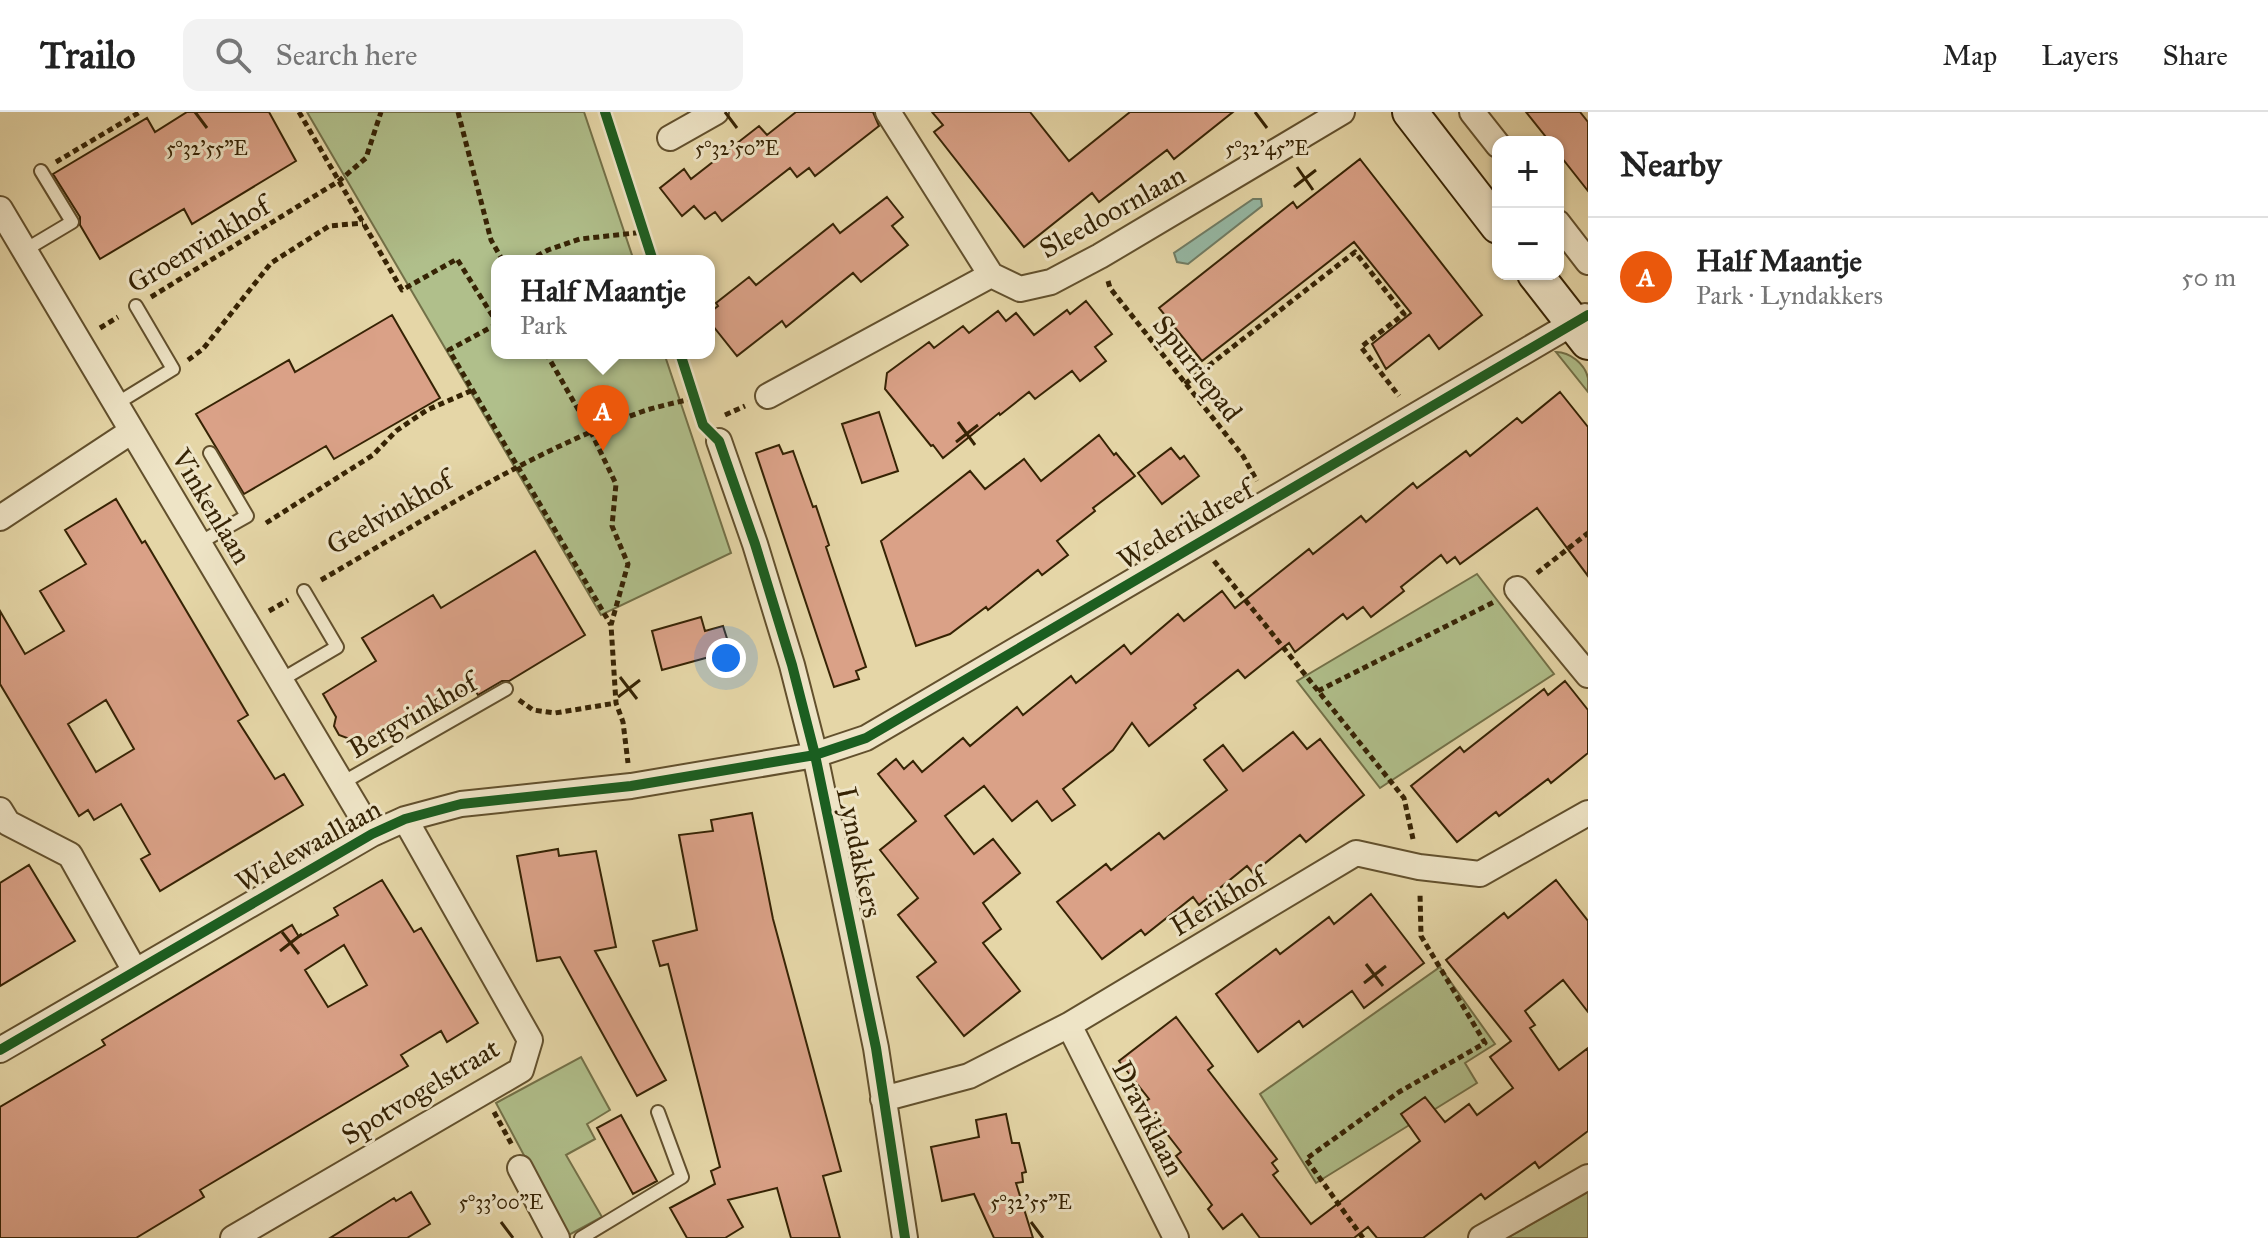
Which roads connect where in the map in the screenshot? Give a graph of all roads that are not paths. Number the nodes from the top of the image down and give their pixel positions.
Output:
1 (716, 112) edge
2 (888, 112) edge
3 (1342, 112) edge
4 (1410, 112) edge
5 (1472, 112) edge
6 (1492, 137) edge
7 (670, 138) dead end
8 (41, 171) road end
9 (0, 209) edge
10 (1492, 218) edge
11 (1564, 231) edge
12 (25, 250) junction
13 (1588, 262) edge
14 (991, 275) junction
15 (1540, 280) edge
16 (136, 306) road end
17 (1583, 327) edge
18 (768, 396) road end
19 (116, 404) junction
20 (132, 431) junction
21 (711, 433) road end
22 (210, 453) dead end
23 (0, 518) edge
24 (199, 543) junction
25 (1517, 589) road end
26 (304, 591) road end
27 (1588, 675) edge
28 (281, 680) junction
29 (506, 689) road end
30 (815, 755) junction
31 (342, 783) junction
32 (0, 810) edge
33 (1588, 813) edge
34 (405, 819) junction
35 (372, 834) junction
36 (135, 971) junction
37 (1069, 1025) junction
38 (0, 1050) edge
39 (883, 1099) junction
40 (658, 1112) dead end
41 (520, 1168) road end
42 (1588, 1177) edge
43 (233, 1238) edge
44 (557, 1238) edge
45 (581, 1238) edge
46 (905, 1238) edge
47 (1176, 1238) edge
48 (1481, 1238) edge

1 - 7 street
2 - 14 street
3 - 14 street, Sleedoornlaan
4 - 10 street
5 - 6 street
8 - 12 lane
9 - 12 street, Vinkenlaan
11 - 13 street
12 - 19 street, Vinkenlaan
14 - 18 street
15 - 17 street
16 - 19 lane
17 - 30 street, Wederikdreef
19 - 20 street, Vinkenlaan
20 - 23 street
20 - 24 street, Vinkenlaan
21 - 30 street, Lyndakkers
22 - 24 lane
24 - 28 street, Vinkenlaan
25 - 27 street
26 - 28 lane
28 - 31 street, Vinkenlaan
29 - 31 lane, Bergvinkhof
30 - 34 street, Wielewaallaan
30 - 39 street, Lyndakkers
31 - 35 street, Vinkenlaan
32 - 36 street
33 - 37 street, Herikhof
34 - 35 street, Wielewaallaan
34 - 43 street, Spotvogelstraat
35 - 36 street, Wielewaallaan
36 - 38 street, Wielewaallaan
37 - 39 street, Herikhof
37 - 47 street, Draviklaan
39 - 46 street, Lyndakkers
40 - 45 lane
41 - 44 street
42 - 48 street

